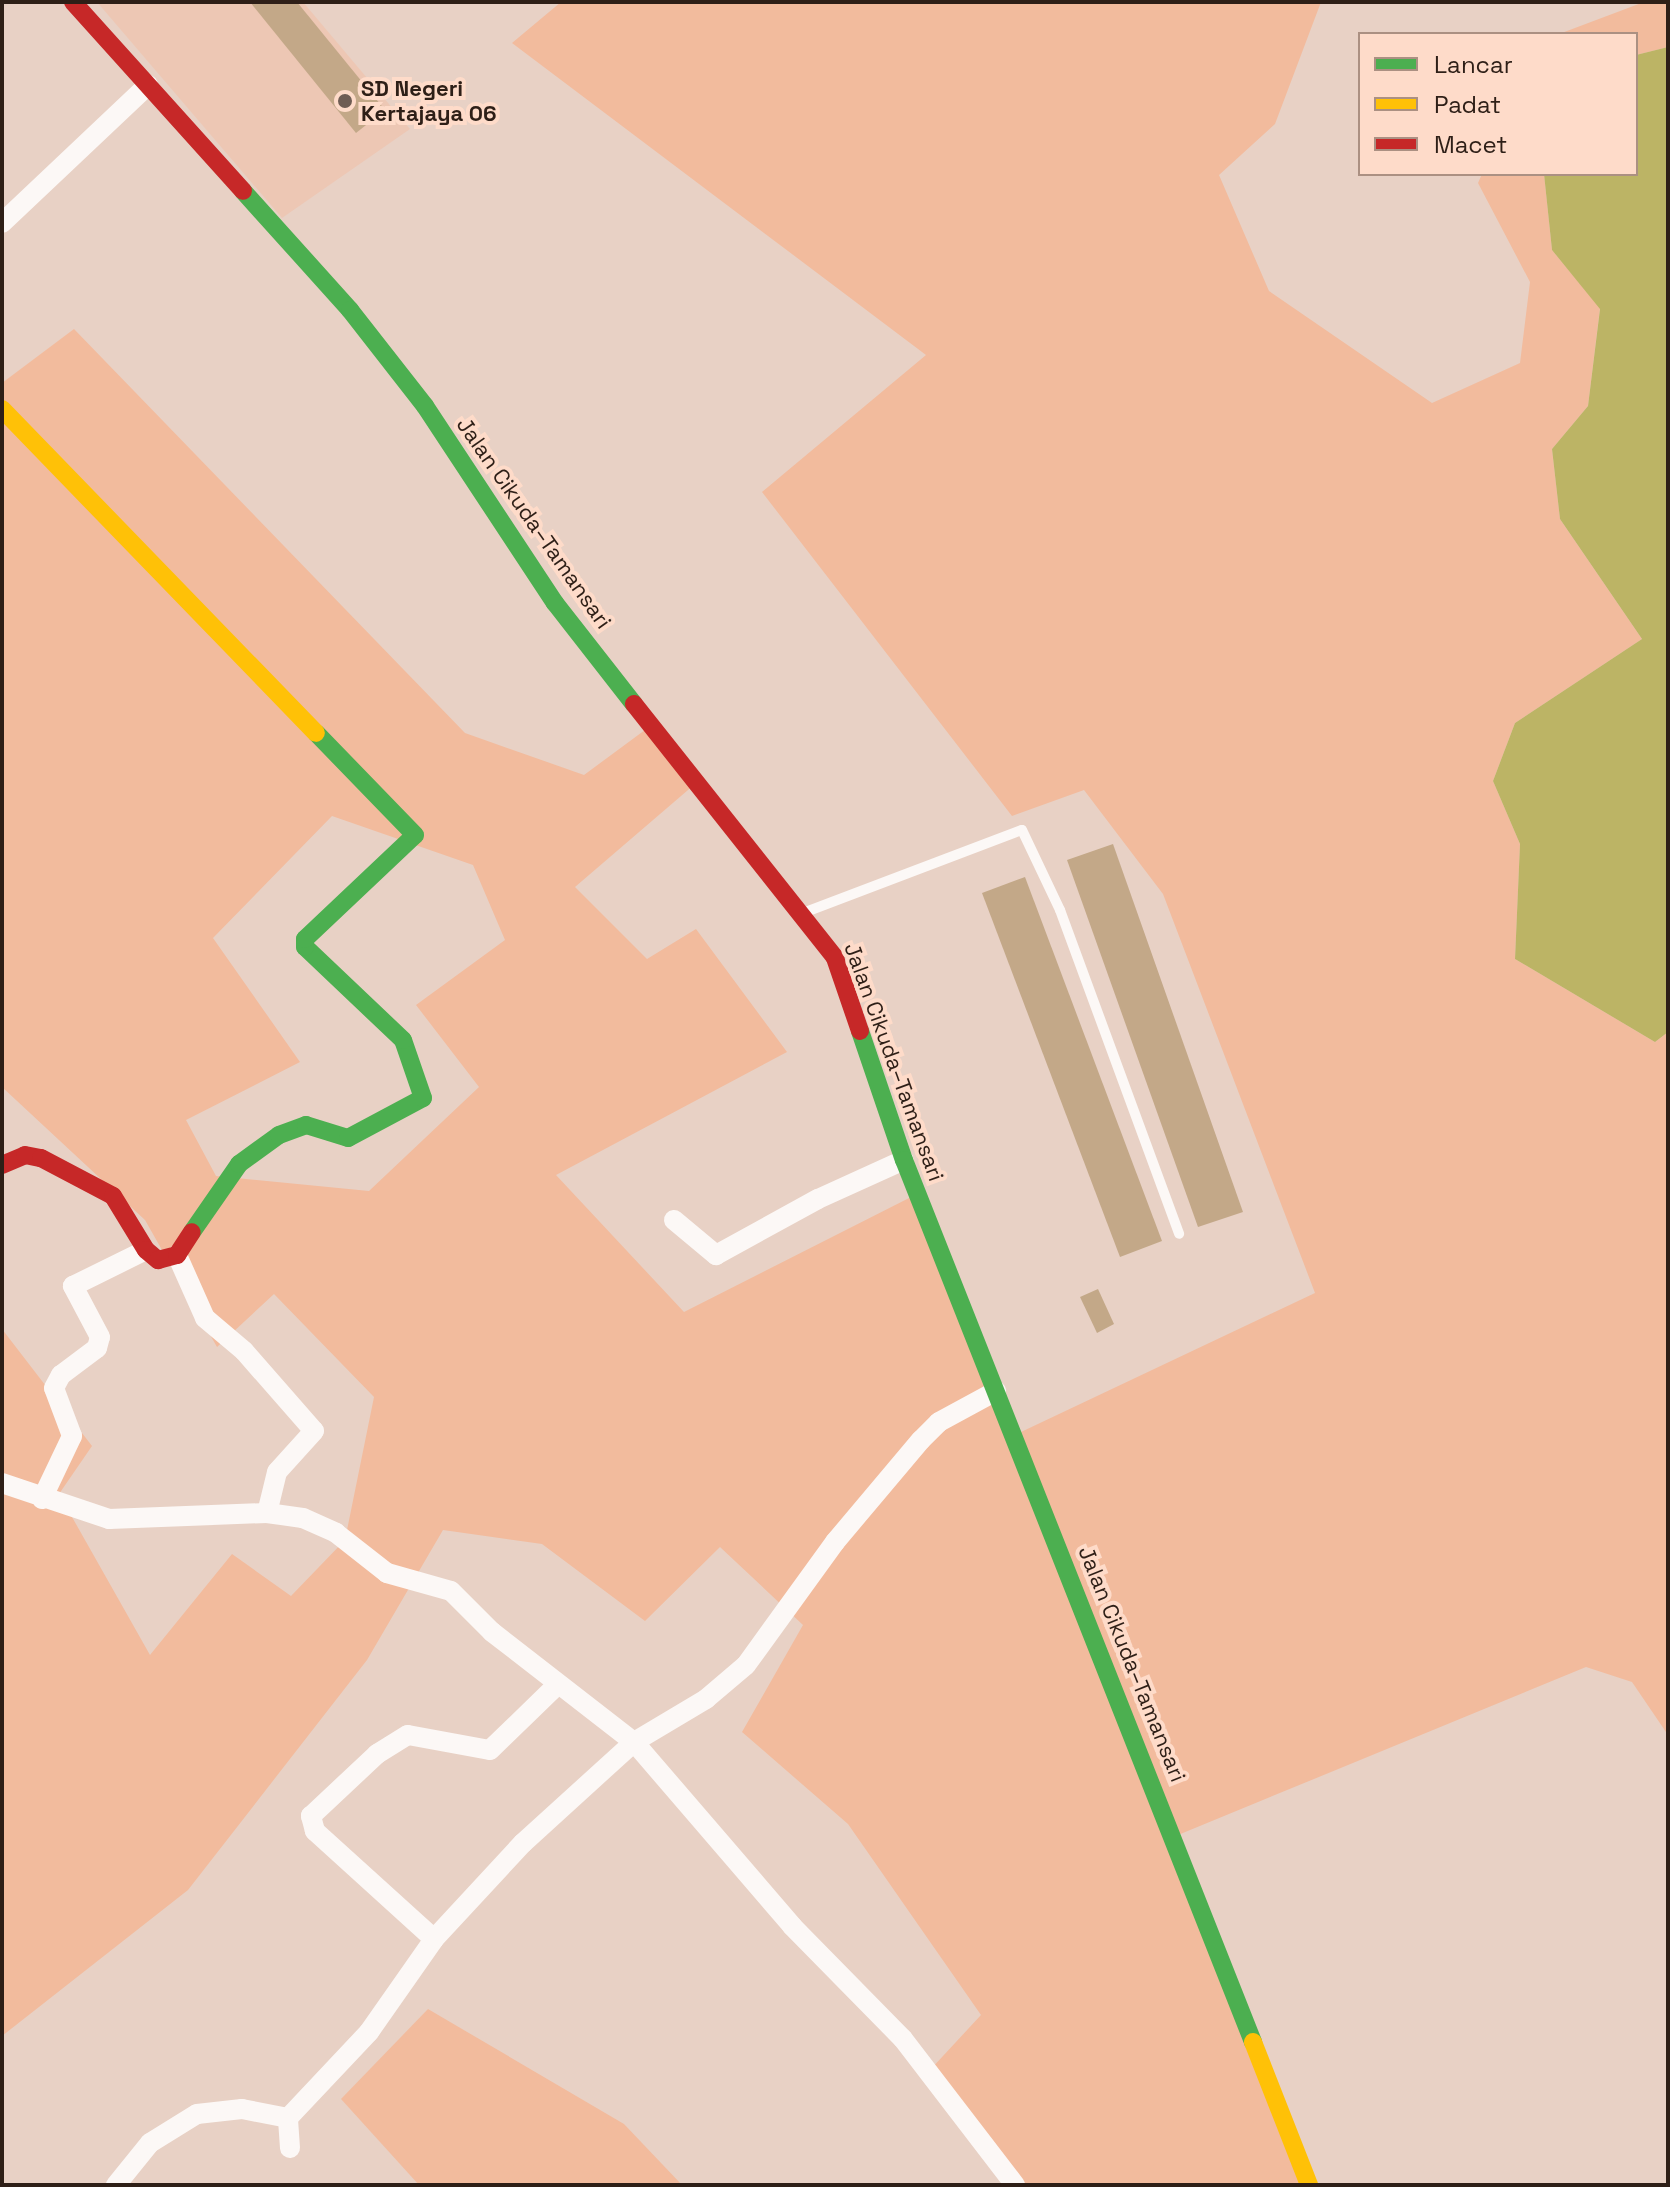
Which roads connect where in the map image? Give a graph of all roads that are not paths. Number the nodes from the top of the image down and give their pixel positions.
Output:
1 (73, 2) edge
2 (148, 85) junction
3 (2, 223) edge
4 (2, 409) edge
5 (803, 913) junction
6 (904, 1160) junction
7 (2, 1165) edge
8 (674, 1220) dead end
9 (1179, 1234) dead end
10 (146, 1250) junction
11 (177, 1255) junction
12 (996, 1391) junction
13 (2, 1483) edge
14 (42, 1499) junction
15 (267, 1513) junction
16 (557, 1685) junction
17 (634, 1742) junction
18 (434, 1939) junction
19 (288, 2118) junction
20 (290, 2148) dead end
21 (116, 2185) edge
22 (1015, 2185) edge
23 (1309, 2185) edge

1 - 2 street, Jalan Cikuda–Tamansari
2 - 3 street
2 - 5 street, Jalan Cikuda–Tamansari
4 - 11 street
5 - 6 street, Jalan Cikuda–Tamansari
5 - 9 lane
6 - 8 street
6 - 12 street, Jalan Cikuda–Tamansari
7 - 10 street
10 - 11 street
10 - 14 street
11 - 15 street
12 - 17 street
12 - 23 street, Jalan Cikuda–Tamansari
13 - 14 street
14 - 15 street
15 - 16 street
16 - 17 street
16 - 18 street
17 - 18 street
17 - 22 street
18 - 19 street
19 - 20 street
19 - 21 street

